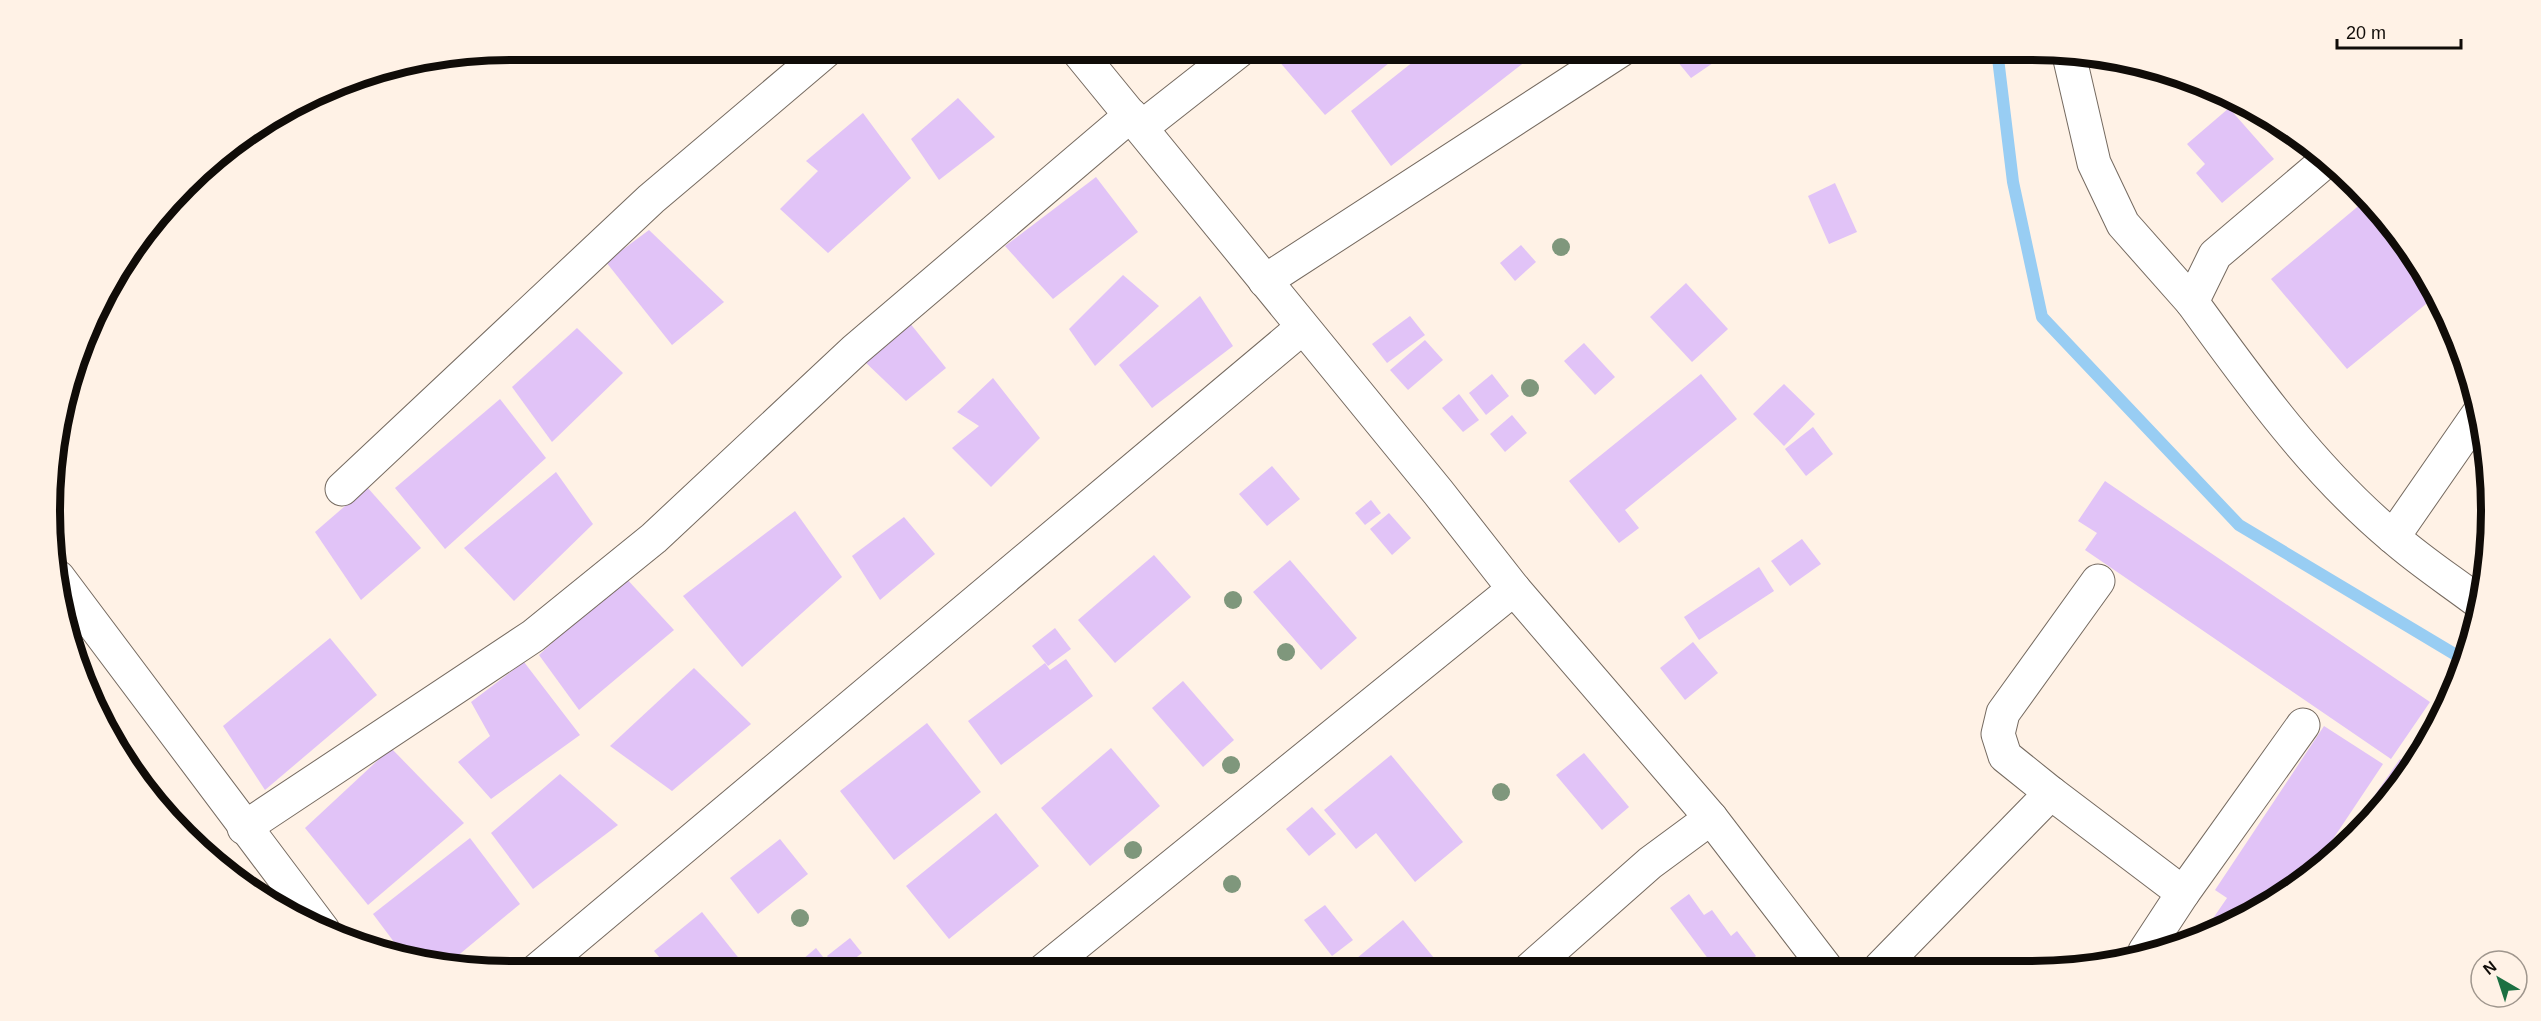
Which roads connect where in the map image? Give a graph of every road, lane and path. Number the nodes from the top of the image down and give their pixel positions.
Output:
1 (815, 60) edge
2 (1086, 60) edge
3 (1225, 60) edge
4 (1606, 60) edge
5 (2071, 62) edge
6 (1136, 121) junction
7 (2321, 166) edge
8 (1265, 281) junction
9 (2192, 302) junction
10 (1302, 328) junction
11 (2474, 433) edge
12 (342, 489) dead end
13 (2393, 537) junction
14 (2098, 581) dead end
15 (1514, 589) junction
16 (68, 590) edge
17 (2472, 597) edge
18 (2303, 725) dead end
19 (2051, 793) junction
20 (1711, 818) junction
21 (244, 828) junction
22 (2183, 893) junction
23 (312, 915) edge
24 (2149, 945) edge
25 (548, 961) edge
26 (1055, 961) edge
27 (1539, 961) edge
28 (1821, 961) edge
29 (1887, 961) edge

1 - 12 street
2 - 6 street
3 - 6 street
4 - 8 street
5 - 9 street
6 - 8 street
6 - 21 street
7 - 9 street
8 - 10 street
9 - 13 street
10 - 15 street
10 - 25 street
11 - 13 street
13 - 17 street
14 - 19 street
15 - 20 street
15 - 26 street
16 - 21 street
18 - 22 street
19 - 22 street
19 - 29 street
20 - 27 street
20 - 28 street
21 - 23 street
22 - 24 street

